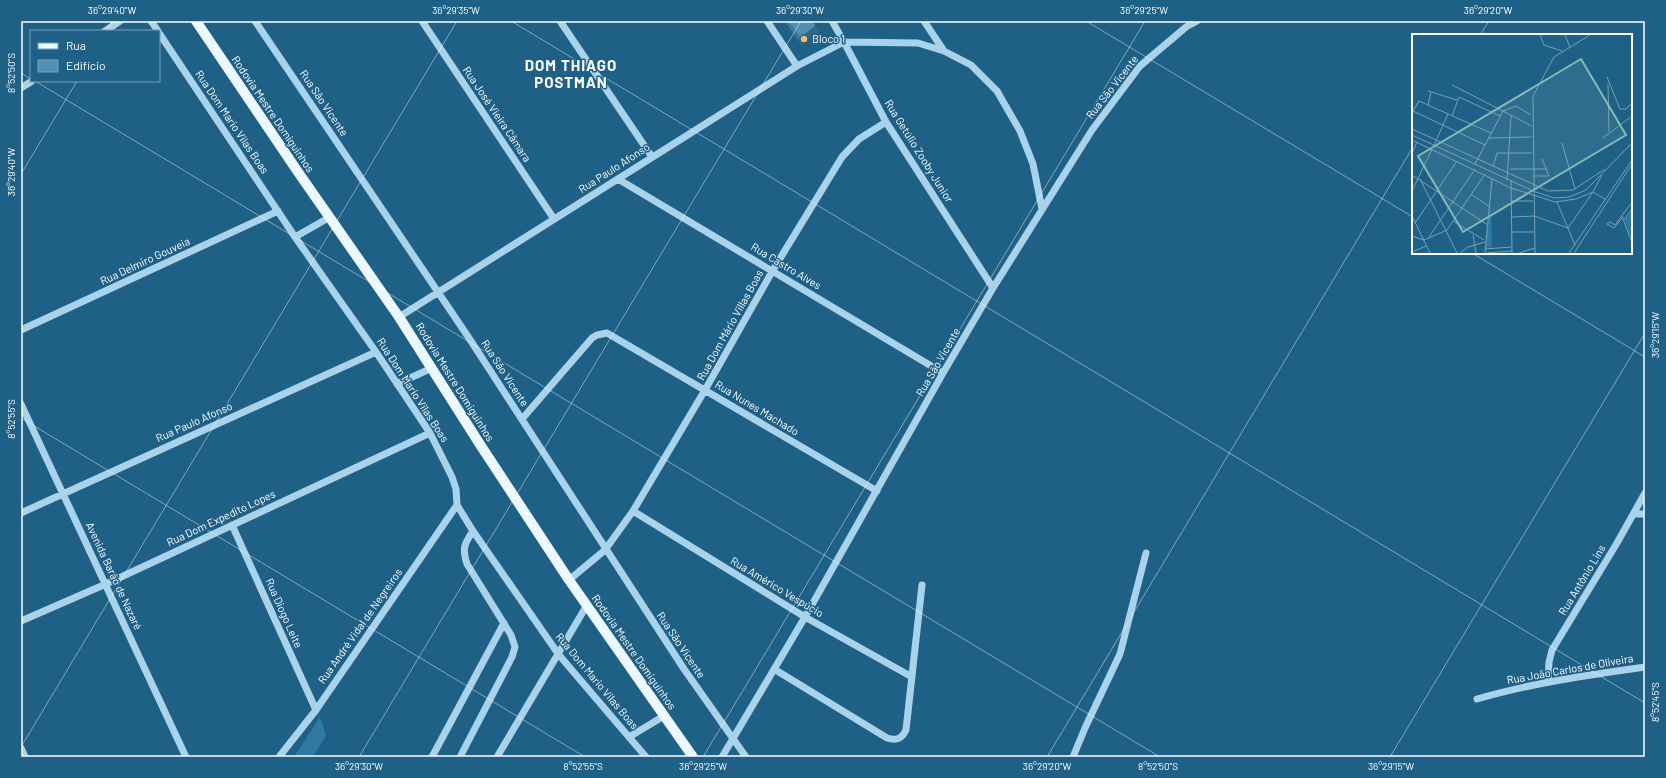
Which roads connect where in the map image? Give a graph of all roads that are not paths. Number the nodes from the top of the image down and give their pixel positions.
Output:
1 (120, 21) edge
2 (151, 21) edge
3 (196, 21) edge
4 (255, 21) edge
5 (422, 21) edge
6 (560, 21) edge
7 (767, 21) edge
8 (832, 21) edge
9 (924, 21) edge
10 (1196, 21) edge
11 (106, 30) edge
12 (157, 30) edge
13 (160, 35) edge
14 (844, 42) junction
15 (944, 51) junction
16 (797, 66) junction
17 (30, 82) edge
18 (21, 88) edge
19 (886, 122) junction
20 (652, 157) junction
21 (618, 179) junction
22 (1042, 209) junction
23 (278, 211) junction
24 (330, 217) junction
25 (554, 219) junction
26 (295, 237) junction
27 (773, 270) junction
28 (993, 288) junction
29 (439, 293) junction
30 (399, 317) junction
31 (21, 330) edge
32 (376, 352) junction
33 (432, 368) junction
34 (943, 373) junction
35 (397, 384) junction
36 (705, 390) junction
37 (21, 404) edge
38 (522, 419) junction
39 (430, 433) junction
40 (877, 491) junction
41 (63, 493) junction
42 (1645, 494) edge
43 (457, 505) junction
44 (633, 511) junction
45 (21, 513) edge
46 (1634, 514) junction
47 (1645, 514) edge
48 (232, 525) junction
49 (473, 531) junction
50 (605, 550) junction
51 (1146, 553) dead end
52 (569, 580) junction
53 (106, 584) junction
54 (922, 585) dead end
55 (587, 606) junction
56 (805, 617) junction
57 (21, 621) edge
58 (504, 623) junction
59 (559, 655) junction
60 (1645, 667) edge
61 (774, 669) junction
62 (912, 677) junction
63 (1548, 681) junction
64 (1477, 699) dead end
65 (316, 710) junction
66 (664, 716) junction
67 (629, 737) junction
68 (732, 740) junction
69 (21, 748) edge
70 (500, 756) edge
71 (25, 757) edge
72 (186, 757) edge
73 (279, 757) edge
74 (432, 757) edge
75 (460, 757) edge
76 (646, 757) edge
77 (693, 757) edge
78 (722, 757) edge
79 (746, 757) edge
80 (1073, 757) edge

1 - 11 street
2 - 12 street, Rua Dom Mario Vilas Boas
3 - 24 main road, Rodovia Mestre Domiguinhos
4 - 29 street, Rua São Vicente
5 - 25 street, Rua José Vieira Câmara
6 - 20 street
7 - 16 street
8 - 14 street, Rua Getúlio Zooby Junior
9 - 15 street
10 - 22 street, Rua São Vicente
13 - 23 street, Rua Dom Mario Vilas Boas
14 - 15 street
14 - 16 street, Rua Paulo Afonso
14 - 19 street, Rua Getúlio Zooby Junior
15 - 22 street
16 - 20 street, Rua Paulo Afonso
17 - 18 street
19 - 27 street, Rua Dom Mário Villas Boas
19 - 28 street, Rua Getúlio Zooby Junior
20 - 21 street, Rua Paulo Afonso
21 - 25 street, Rua Paulo Afonso
21 - 27 street, Rua Castro Alves
22 - 28 street, Rua São Vicente
23 - 26 street, Rua Dom Mario Vilas Boas
23 - 31 street, Rua Delmiro Gouveia
24 - 26 street
24 - 30 main road, Rodovia Mestre Domiguinhos
25 - 29 street, Rua Paulo Afonso
26 - 32 street, Rua Dom Mario Vilas Boas
27 - 34 street, Rua Castro Alves
27 - 36 street, Rua Dom Mário Villas Boas
28 - 34 street, Rua São Vicente
29 - 30 street, Rua Paulo Afonso
29 - 38 street, Rua São Vicente
30 - 33 main road, Rodovia Mestre Domiguinhos
32 - 35 street, Rua Dom Mario Vilas Boas
32 - 41 street, Rua Paulo Afonso
33 - 35 street
33 - 52 main road, Rodovia Mestre Domiguinhos
34 - 40 street, Rua São Vicente
35 - 39 street, Rua Dom Mario Vilas Boas
36 - 38 street, Rua Nunes Machado
36 - 40 street, Rua Nunes Machado
36 - 44 street, Rua Dom Mário Villas Boas
37 - 41 street, Avenida Barão de Nazaré
38 - 50 street, Rua São Vicente
39 - 43 street, Rua Dom Mario Vilas Boas
39 - 48 street, Rua Dom Expedito Lopes
40 - 56 street, Rua São Vicente
41 - 45 street, Rua Paulo Afonso
41 - 53 street, Avenida Barão de Nazaré
42 - 46 street, Rua Antônio Lins
43 - 49 street, Rua Dom Mario Vilas Boas
43 - 65 street, Rua André Vidal de Negreiros
44 - 50 street, Rua Dom Mário Villas Boas
44 - 56 street, Rua Américo Vespúcio
46 - 47 street
46 - 63 street, Rua Antônio Lins
48 - 53 street, Rua Dom Expedito Lopes
48 - 65 street, Rua Diogo Leite
49 - 58 street
49 - 59 street, Rua Dom Mario Vilas Boas
50 - 52 street, Rua Dom Mário Villas Boas
50 - 68 street, Rua São Vicente
51 - 80 street
52 - 55 main road, Rodovia Mestre Domiguinhos
53 - 57 street, Rua Dom Expedito Lopes
53 - 72 street, Avenida Barão de Nazaré
54 - 62 street
55 - 59 street
55 - 66 main road, Rodovia Mestre Domiguinhos
56 - 61 street, Rua São Vicente
56 - 62 street, Rua Américo Vespúcio
58 - 74 street
58 - 75 street
59 - 67 street, Rua Dom Mario Vilas Boas
59 - 70 street
60 - 63 street, Rua João Carlos de Oliveira
61 - 62 street
61 - 68 street, Rua São Vicente
63 - 64 street, Rua João Carlos de Oliveira
65 - 73 street, Rua André Vidal de Negreiros
66 - 67 street
66 - 77 main road, Rodovia Mestre Domiguinhos
67 - 76 street, Rua Dom Mario Vilas Boas
68 - 78 street, Rua São Vicente
68 - 79 street
69 - 71 street

